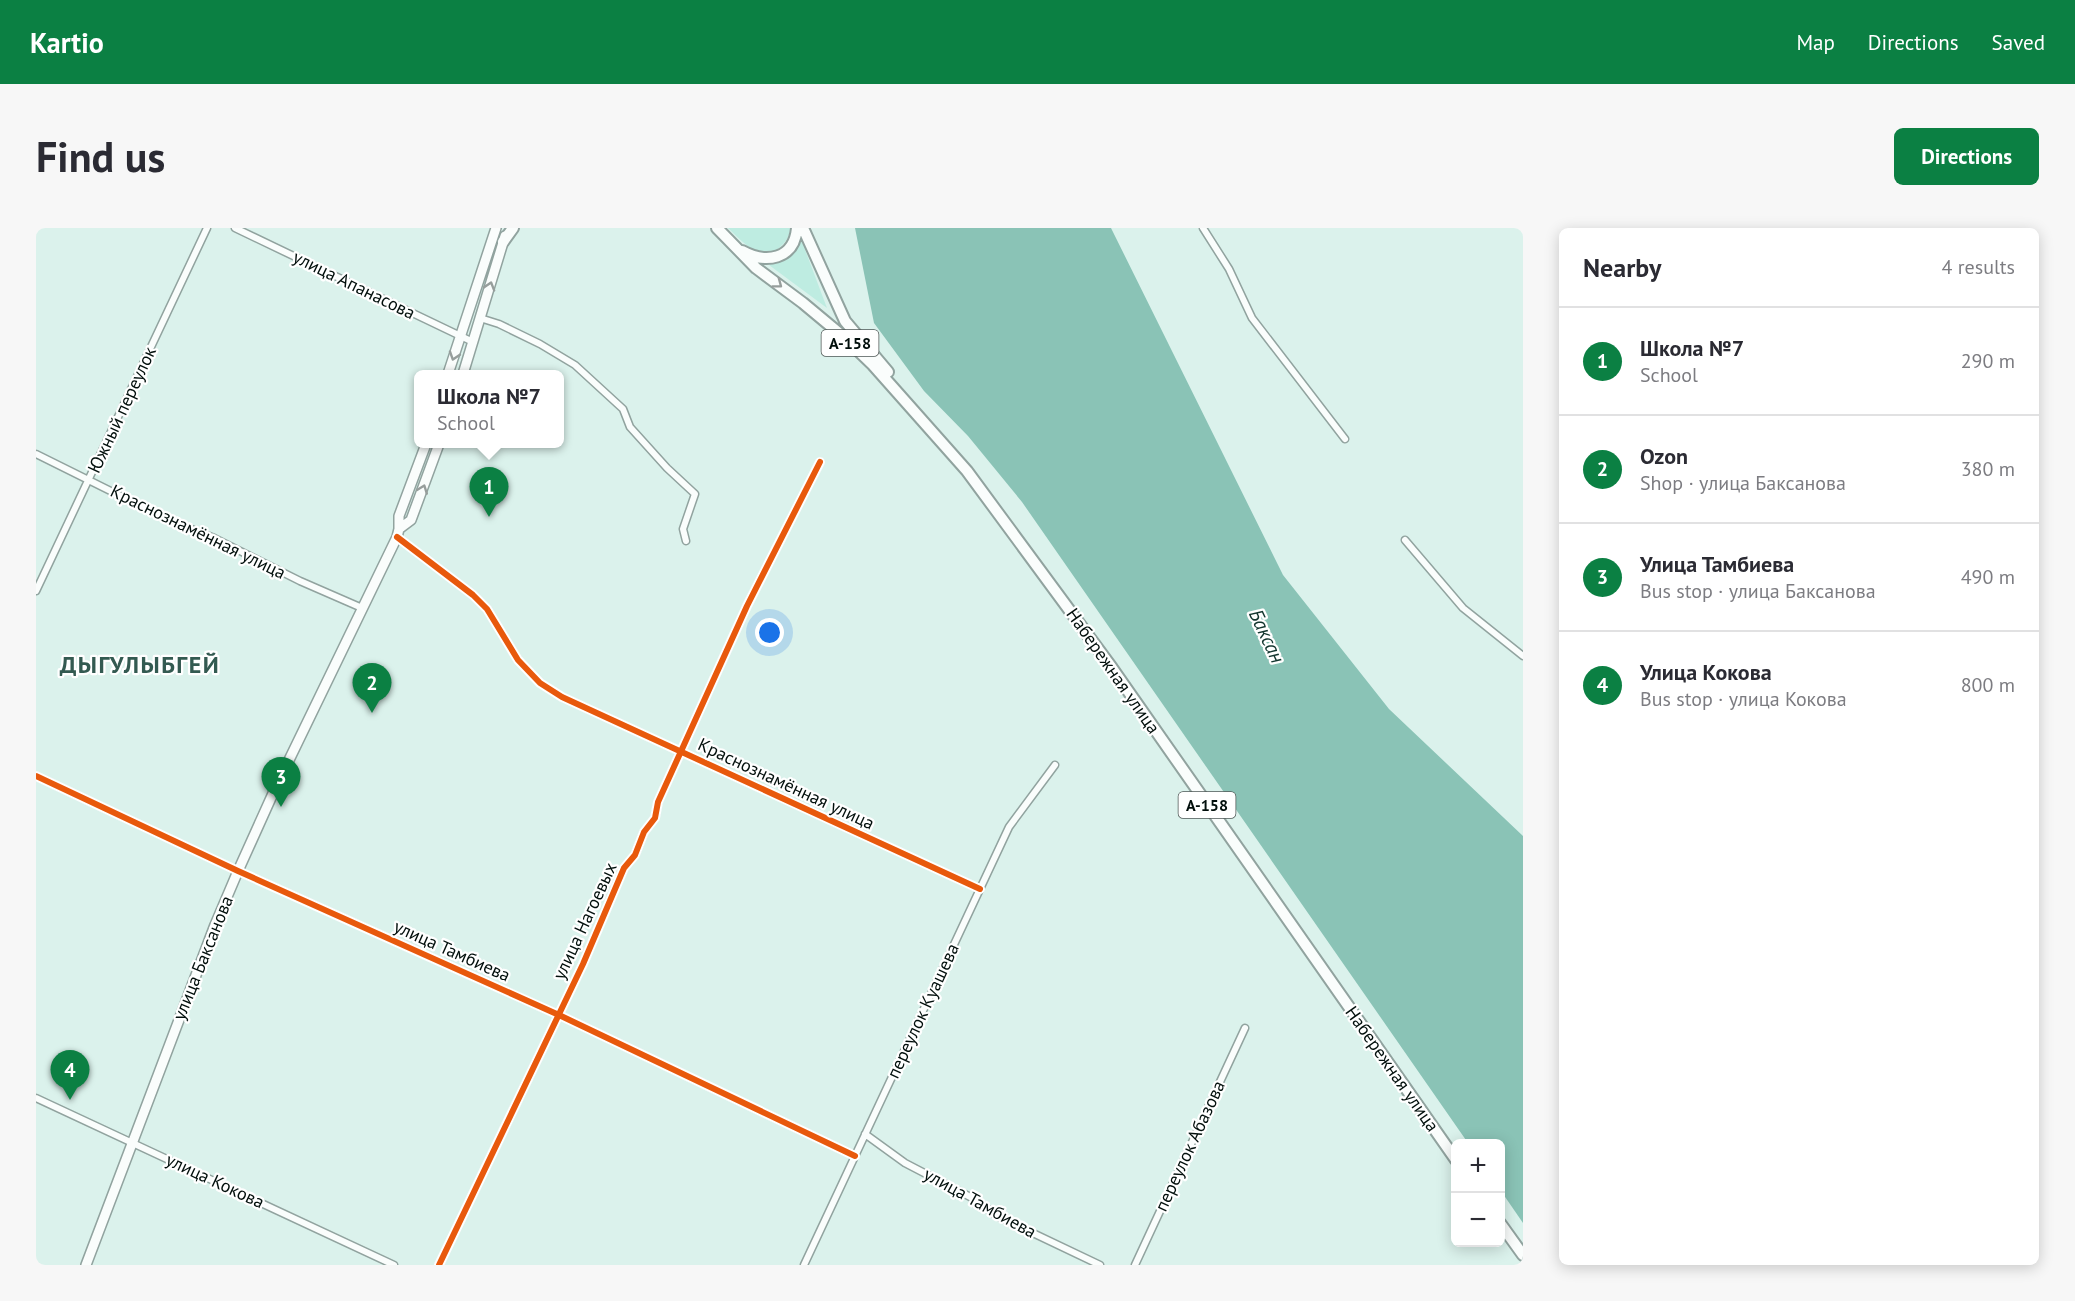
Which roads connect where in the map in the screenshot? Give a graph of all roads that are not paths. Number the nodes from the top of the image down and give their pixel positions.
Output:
1 (207, 228) edge
2 (235, 228) edge
3 (496, 228) edge
4 (508, 228) edge
5 (513, 228) edge
6 (717, 228) edge
7 (797, 228) edge
8 (803, 228) edge
9 (1203, 228) edge
10 (503, 242) junction
11 (734, 246) junction
12 (480, 318) junction
13 (460, 337) junction
14 (473, 342) junction
15 (450, 370) edge
16 (465, 370) edge
17 (1345, 439) dead end
18 (424, 448) edge
19 (438, 448) edge
20 (36, 454) edge
21 (953, 454) junction
22 (820, 462) dead end
23 (89, 480) junction
24 (398, 533) junction
25 (1405, 540) dead end
26 (686, 541) dead end
27 (36, 591) edge
28 (362, 608) junction
29 (1523, 656) edge
30 (680, 752) junction
31 (1055, 765) dead end
32 (36, 777) edge
33 (238, 871) junction
34 (980, 889) junction
35 (559, 1015) junction
36 (1245, 1028) dead end
37 (36, 1098) edge
38 (865, 1134) junction
39 (132, 1142) junction
40 (1451, 1154) edge
41 (855, 1156) junction
42 (1505, 1230) edge
43 (1523, 1255) edge
44 (86, 1265) edge
45 (394, 1265) edge
46 (439, 1265) edge
47 (804, 1265) edge
48 (1100, 1265) edge
49 (1134, 1265) edge

1 - 23 street, Южный переулок
2 - 13 street, улица Апанасова
3 - 13 main road
4 - 10 main road
5 - 10 main road
6 - 11 main road, Набережная улица / А-158
7 - 11 main road
8 - 21 main road, А-158
9 - 17 street
12 -> 10 main road
11 -> 21 main road, Набережная улица / А-158
12 - 14 main road
12 - 26 street
13 - 14 street, улица Апанасова
13 -> 15 main road
14 - 16 main road
18 - 24 main road, улица Баксанова
24 -> 19 main road, улица Баксанова
20 - 23 street, Краснознамённая улица
21 - 40 main road, Набережная улица / А-158
22 - 30 street, улица Нагоевых
23 - 27 street, Южный переулок
23 - 28 street, Краснознамённая улица
24 - 28 main road, улица Баксанова
24 - 30 street, Краснознамённая улица
25 - 29 street
28 - 33 main road, улица Баксанова
30 - 34 street, Краснознамённая улица
30 - 35 street, улица Нагоевых
31 - 34 street, переулок Куашева
32 - 33 street, улица Тамбиева
33 - 35 street, улица Тамбиева
33 - 39 main road, улица Баксанова
34 - 38 street, переулок Куашева
35 - 41 street, улица Тамбиева
35 - 46 street, улица Нагоевых
36 - 49 street, переулок Абазова
37 - 39 street, улица Кокова
38 - 41 street, переулок Куашева
38 - 48 street, улица Тамбиева
39 - 44 main road, улица Баксанова
39 - 45 street, улица Кокова
41 - 47 street, переулок Куашева
42 - 43 main road

